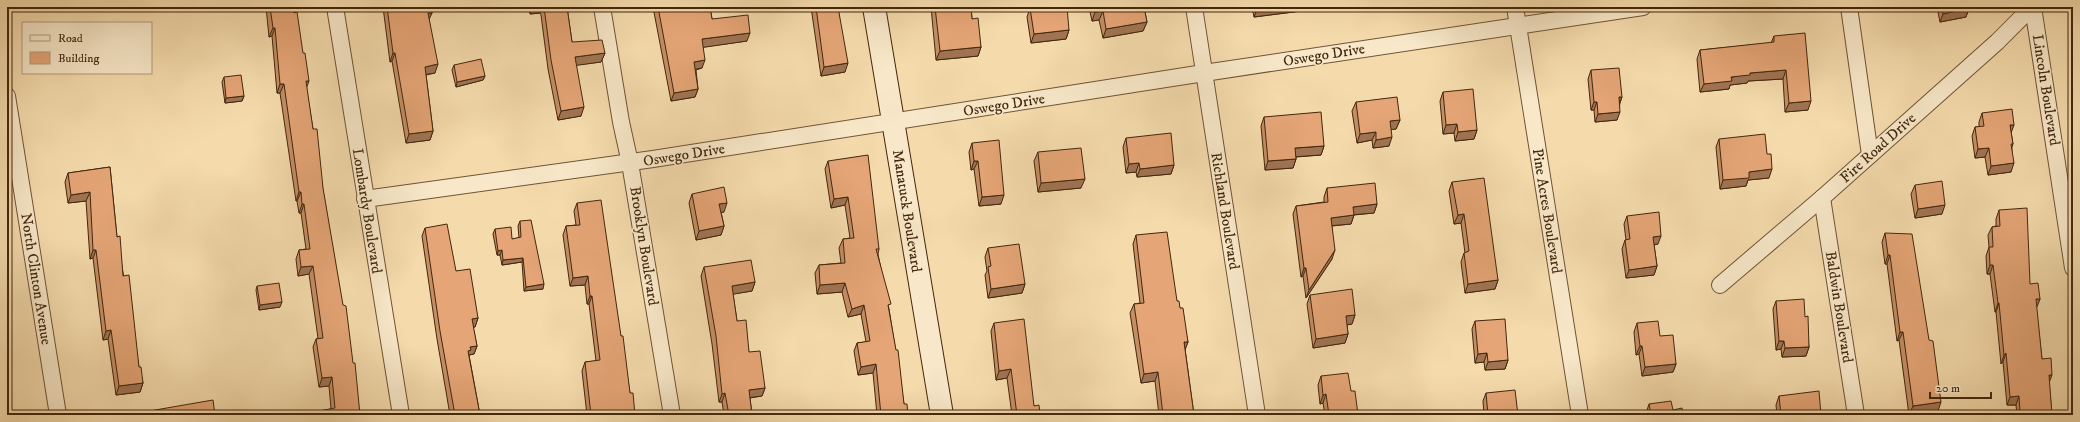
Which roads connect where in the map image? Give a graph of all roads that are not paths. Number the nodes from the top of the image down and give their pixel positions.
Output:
1 (335, 7) edge
2 (602, 7) edge
3 (874, 7) edge
4 (1194, 7) edge
5 (1515, 7) edge
6 (1643, 7) edge
7 (1848, 7) edge
8 (2033, 7) edge
9 (1517, 26) junction
10 (1204, 73) junction
11 (7, 96) edge
12 (893, 123) junction
13 (1870, 155) junction
14 (630, 163) junction
15 (1822, 198) junction
16 (365, 199) junction
17 (2073, 268) edge
18 (1720, 285) dead end
19 (58, 415) edge
20 (401, 415) edge
21 (672, 415) edge
22 (942, 415) edge
23 (1257, 415) edge
24 (1580, 415) edge
25 (1856, 415) edge

1 - 16 street, Lombardy Boulevard
2 - 14 street, Brooklyn Boulevard
3 - 12 street, Manatuck Boulevard
4 - 10 street, Richland Boulevard
5 - 9 street, Pine Acres Boulevard
6 - 9 street, Oswego Drive
7 - 13 street
8 - 13 street, Fire Road Drive
8 - 17 street, Lincoln Boulevard
9 - 10 street, Oswego Drive
9 - 24 street, Pine Acres Boulevard
10 - 12 street, Oswego Drive
10 - 23 street, Richland Boulevard
11 - 19 street, North Clinton Avenue
12 - 14 street, Oswego Drive
12 - 22 street, Manatuck Boulevard
13 - 15 street, Fire Road Drive
14 - 16 street, Oswego Drive
14 - 21 street, Brooklyn Boulevard
15 - 18 street, Fire Road Drive
15 - 25 street, Baldwin Boulevard
16 - 20 street, Lombardy Boulevard

